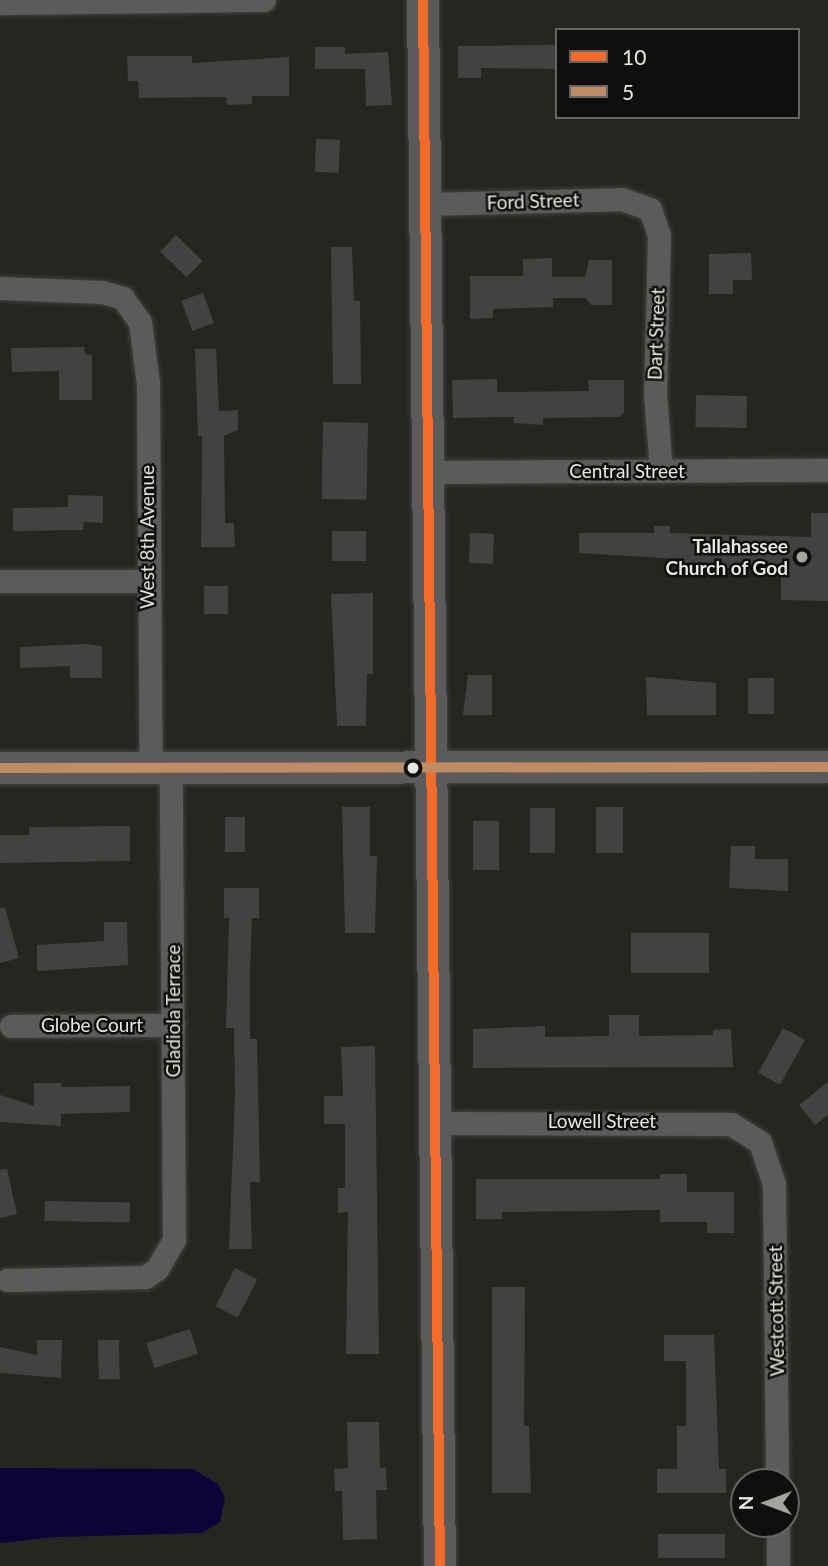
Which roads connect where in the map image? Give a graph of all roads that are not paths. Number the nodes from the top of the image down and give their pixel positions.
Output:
1 (264, 0) edge
2 (423, 0) edge
3 (0, 3) edge
4 (425, 204) junction
5 (641, 204) joint
6 (0, 288) edge
7 (828, 470) edge
8 (660, 471) junction
9 (426, 472) junction
10 (0, 581) edge
11 (146, 581) junction
12 (828, 767) edge
13 (0, 768) edge
14 (161, 768) junction
15 (431, 768) junction
16 (173, 1025) junction
17 (11, 1026) dead end
18 (437, 1123) junction
19 (760, 1142) joint
20 (7, 1280) dead end
21 (777, 1468) edge
22 (778, 1538) edge
23 (440, 1566) edge
24 (778, 1566) edge

1 - 3 street
2 - 4 street
4 - 5 street, Ford Street
4 - 9 street
5 - 8 street, Dart Street
6 - 11 street, West 8th Avenue
7 - 8 street, Central Street
8 - 9 street, Central Street
9 - 15 street
10 - 11 street
11 - 14 street, West 8th Avenue
12 - 15 street
13 - 14 street
14 - 15 street
14 - 16 street, Gladiola Terrace
15 - 18 street
16 - 17 street, Globe Court
16 - 20 street, Gladiola Terrace
18 - 19 street, Lowell Street
18 - 23 street
19 - 21 street, Westcott Street
22 - 24 street

